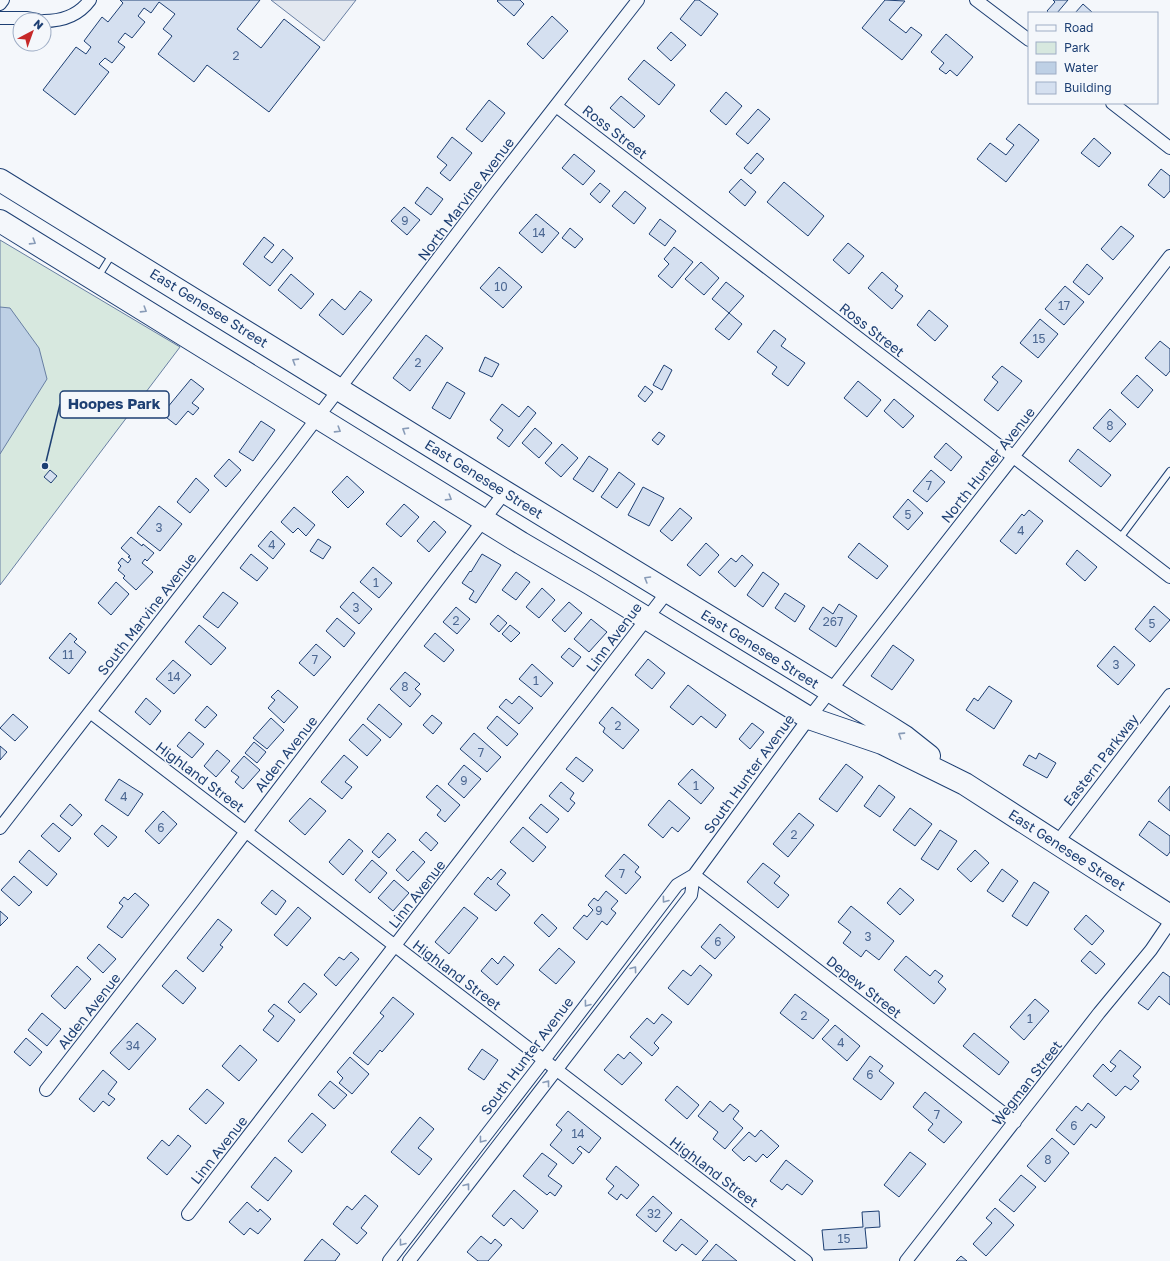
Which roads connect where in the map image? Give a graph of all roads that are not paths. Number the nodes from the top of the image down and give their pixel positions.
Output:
1 (3, 0) edge
2 (90, 0) edge
3 (638, 0) edge
4 (976, 0) edge
5 (0, 4) edge
6 (0, 18) edge
7 (12, 18) edge
8 (52, 21) edge
9 (1028, 39) edge
10 (1113, 104) edge
11 (556, 106) junction
12 (1170, 148) edge
13 (0, 180) edge
14 (0, 221) edge
15 (115, 250) junction
16 (1170, 256) edge
17 (96, 280) junction
18 (340, 389) junction
19 (318, 417) junction
20 (1013, 457) junction
21 (1170, 471) edge
22 (505, 492) junction
23 (484, 520) junction
24 (1120, 538) junction
25 (1170, 577) edge
26 (668, 591) junction
27 (647, 619) junction
28 (829, 691) junction
29 (1170, 695) edge
30 (90, 712) junction
31 (808, 718) junction
32 (964, 784) junction
33 (0, 828) edge
34 (246, 831) junction
35 (1056, 844) junction
36 (694, 875) junction
37 (1170, 916) edge
38 (1170, 922) edge
39 (651, 933) junction
40 (396, 946) junction
41 (616, 979) junction
42 (544, 1060) junction
43 (557, 1070) junction
44 (46, 1090) dead end
45 (1016, 1122) junction
46 (504, 1125) junction
47 (444, 1202) junction
48 (188, 1214) dead end
49 (389, 1261) edge
50 (409, 1261) edge
51 (806, 1261) edge
52 (906, 1261) edge

1 - 5 street
2 - 8 street
3 - 11 street, North Marvine Avenue
4 - 9 street
6 - 7 street
10 - 12 street
11 - 18 street, North Marvine Avenue
11 - 20 street, Ross Street
13 - 15 highway, East Genesee Street
14 -> 17 highway, East Genesee Street
15 - 17 lane
18 -> 15 highway, East Genesee Street
16 - 20 street, North Hunter Avenue
17 -> 19 highway, East Genesee Street
18 - 19 street, North Marvine Avenue
22 -> 18 highway, East Genesee Street
19 -> 23 highway, East Genesee Street
19 - 30 street, South Marvine Avenue
20 - 24 street, Ross Street
20 - 28 street, North Hunter Avenue
21 - 24 lane
22 - 23 street, Alden Avenue
26 -> 22 highway, East Genesee Street
23 - 27 highway, East Genesee Street
23 - 34 street, Alden Avenue
24 - 25 street, Ross Street
26 - 27 street, Linn Avenue
26 - 28 highway, East Genesee Street
27 - 31 highway, East Genesee Street
27 - 40 street, Linn Avenue
28 - 31 street, South Hunter Avenue
32 -> 28 highway, East Genesee Street
29 - 35 street, Eastern Parkway
30 - 33 street, South Marvine Avenue
30 - 34 street, Highland Street
31 - 32 highway, East Genesee Street
31 - 36 street, South Hunter Avenue
32 - 35 highway, East Genesee Street
34 - 40 street, Highland Street
34 - 44 street, Alden Avenue
35 - 37 highway, East Genesee Street
36 -> 39 street, South Hunter Avenue
36 - 39 street, South Hunter Avenue
36 - 45 street, Depew Street
38 - 45 street, Wegman Street
41 -> 39 street, South Hunter Avenue
39 - 41 street, South Hunter Avenue
40 - 42 street, Highland Street
40 - 48 street, Linn Avenue
41 -> 42 street, South Hunter Avenue
41 - 43 street, South Hunter Avenue
42 - 43 street, Highland Street
42 - 46 street, South Hunter Avenue
46 -> 43 street, South Hunter Avenue
43 - 51 street, Highland Street
45 - 52 street, Wegman Street
46 - 47 street, South Hunter Avenue
47 -> 49 street, South Hunter Avenue
47 - 50 street, South Hunter Avenue

